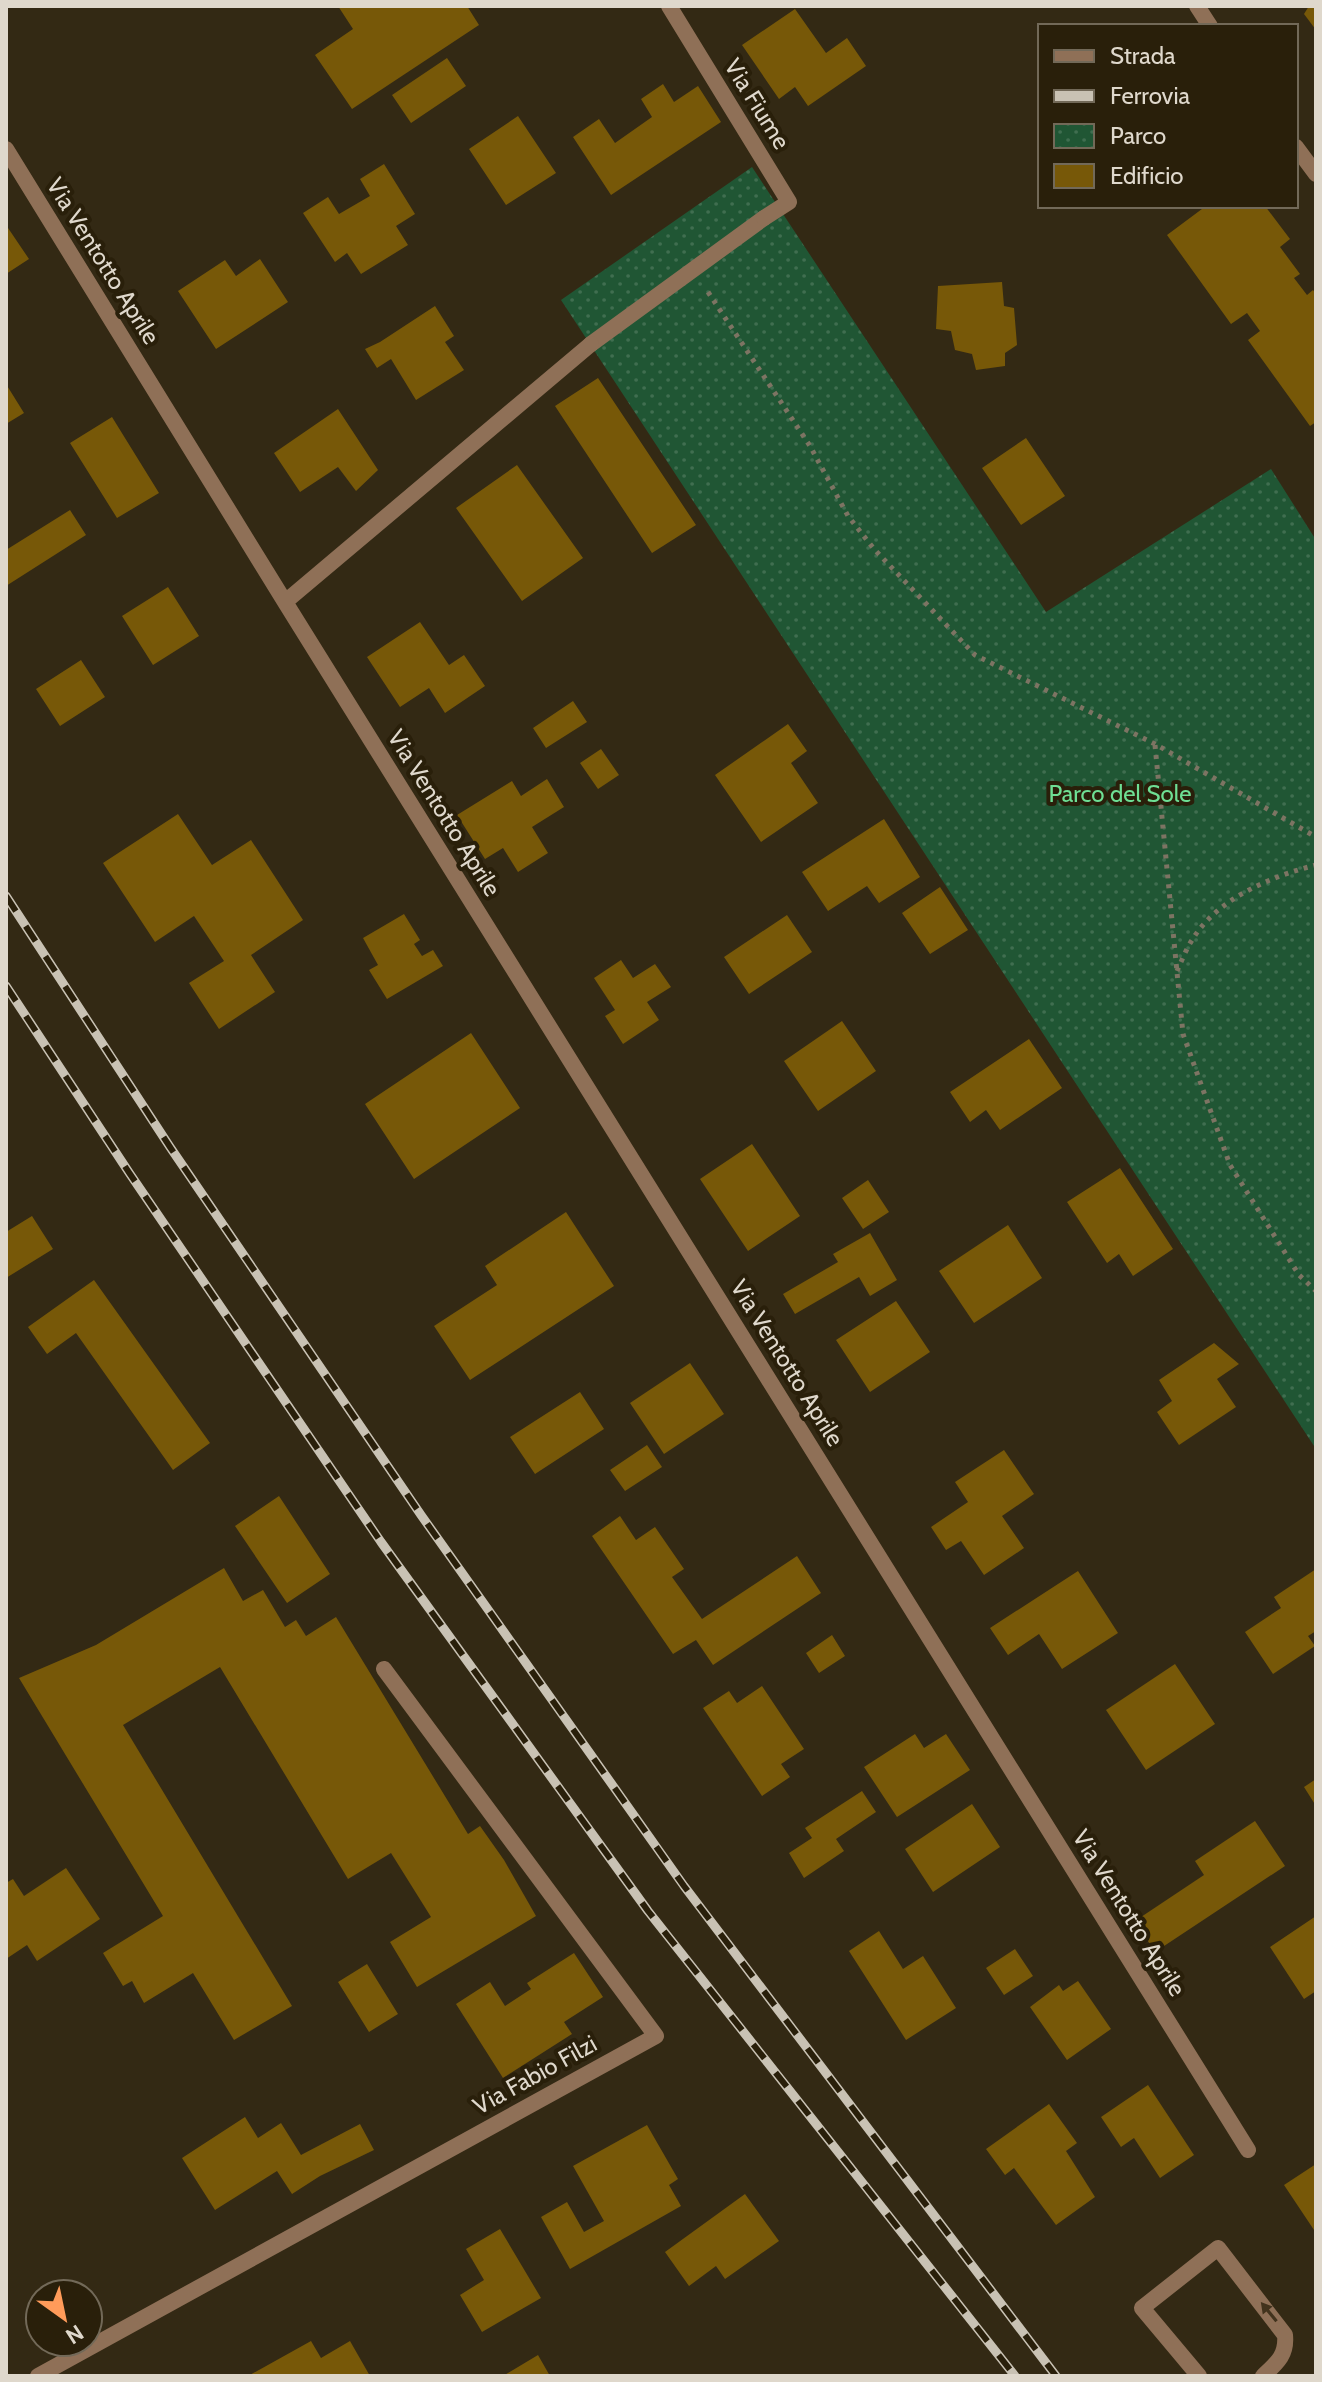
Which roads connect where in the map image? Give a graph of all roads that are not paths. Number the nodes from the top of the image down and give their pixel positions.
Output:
1 (669, 6) edge
2 (1197, 6) edge
3 (1209, 24) edge
4 (6, 149) edge
5 (1298, 150) edge
6 (1316, 174) edge
7 (285, 602) junction
8 (384, 1669) dead end
9 (1248, 2150) dead end
10 (38, 2376) edge
11 (1199, 2376) edge
12 (1263, 2376) edge

1 - 7 street, Via Fiume
2 - 3 street
4 - 7 street, Via Ventotto Aprile
5 - 6 street
7 - 9 street, Via Ventotto Aprile
8 - 10 street, Via Fabio Filzi
12 -> 11 street

